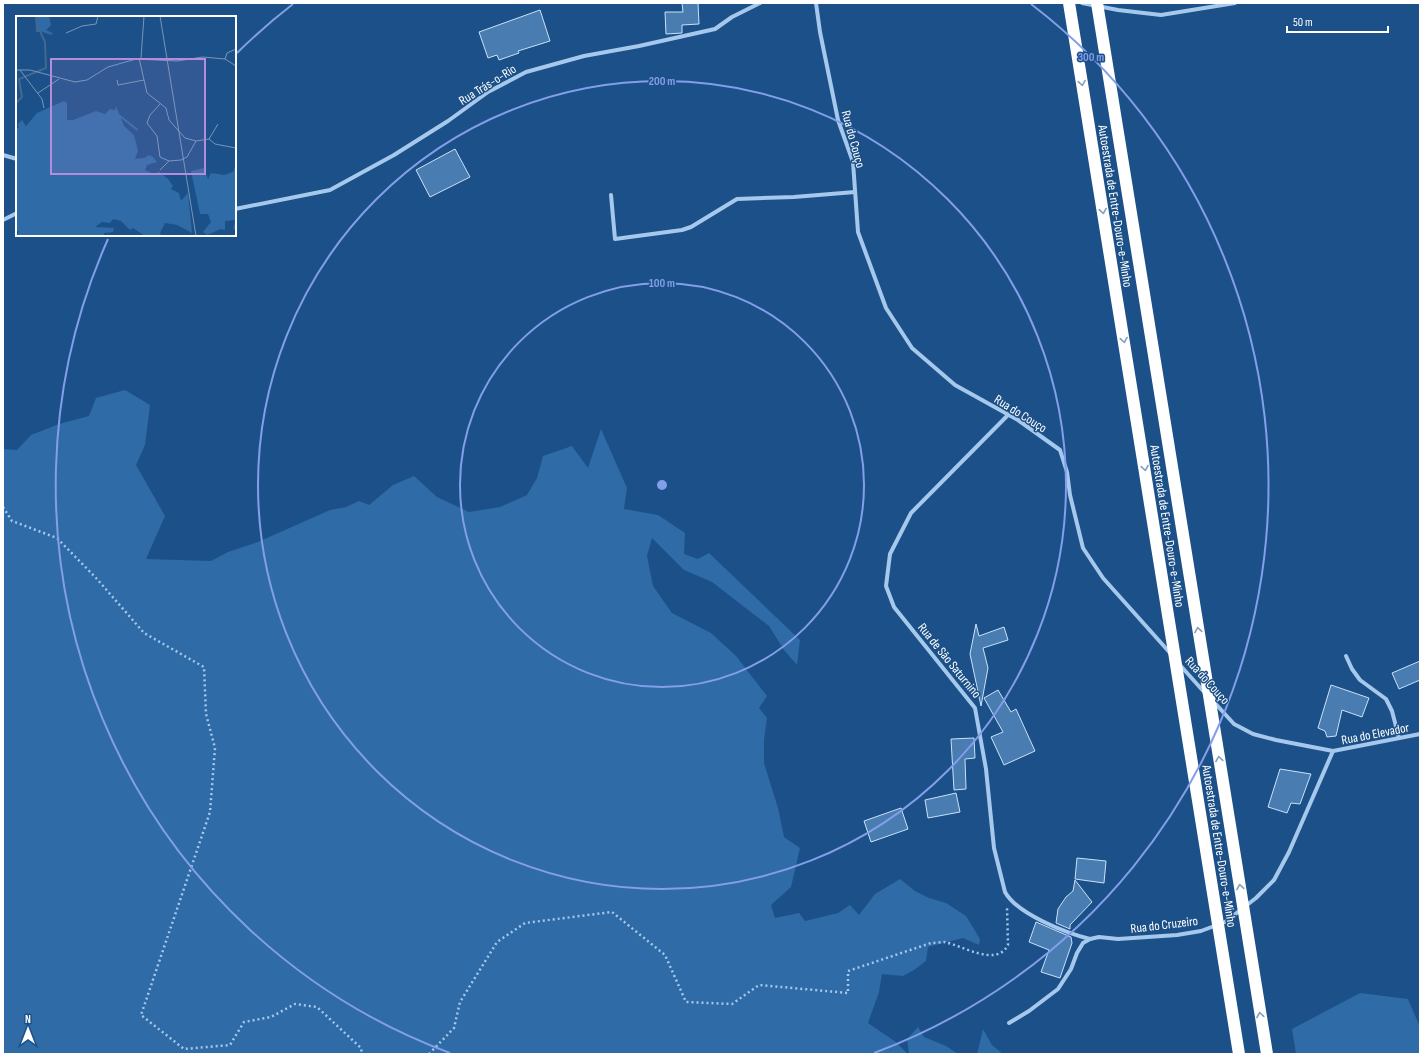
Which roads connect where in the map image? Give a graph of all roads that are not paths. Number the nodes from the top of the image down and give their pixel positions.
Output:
1 (760, 3) edge
2 (816, 3) edge
3 (1069, 3) edge
4 (1082, 3) edge
5 (1097, 3) edge
6 (1235, 3) edge
7 (3, 155) edge
8 (16, 159) edge
9 (855, 192) junction
10 (611, 195) dead end
11 (236, 209) edge
12 (16, 214) edge
13 (3, 220) edge
14 (1008, 415) junction
15 (1346, 656) dead end
16 (1420, 734) edge
17 (1399, 738) junction
18 (1333, 751) junction
19 (1090, 939) junction
20 (1010, 1023) dead end
21 (1239, 1054) edge
22 (1267, 1054) edge

1 - 11 street, Rua Trás-o-Rio
2 - 9 street, Rua do Couço
3 -> 21 highway, Autoestrada de Entre-Douro-e-Minho, bridge
4 - 6 street
22 -> 5 highway, Autoestrada de Entre-Douro-e-Minho, bridge
7 - 8 street
9 - 10 street
9 - 14 street, Rua do Couço
12 - 13 street
14 - 18 street, Rua do Couço
14 - 19 street, Rua de São Saturnino
15 - 17 street
16 - 17 street, Rua do Elevador
17 - 18 street, Rua do Elevador
18 - 19 street, Rua do Cruzeiro
19 - 20 street

